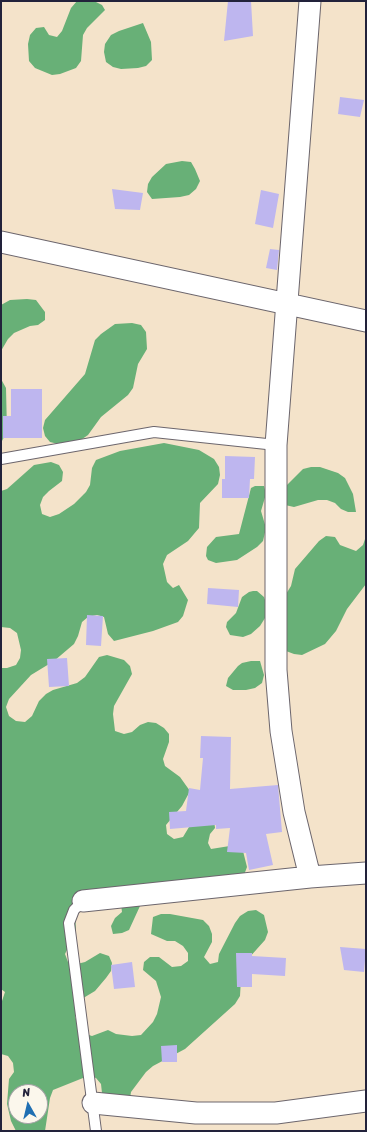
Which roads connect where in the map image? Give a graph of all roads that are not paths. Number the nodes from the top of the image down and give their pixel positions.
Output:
1 (310, 1) edge
2 (1, 242) edge
3 (286, 304) junction
4 (366, 321) edge
5 (276, 445) junction
6 (1, 459) edge
7 (366, 873) edge
8 (310, 876) junction
9 (83, 901) joint
10 (366, 1102) edge
11 (94, 1103) junction
12 (96, 1131) edge

1 - 3 street
2 - 3 street
3 - 4 street
3 - 5 street
5 - 6 lane
5 - 8 street
7 - 8 street
8 - 9 street
9 - 11 lane
10 - 11 street
11 - 12 lane

